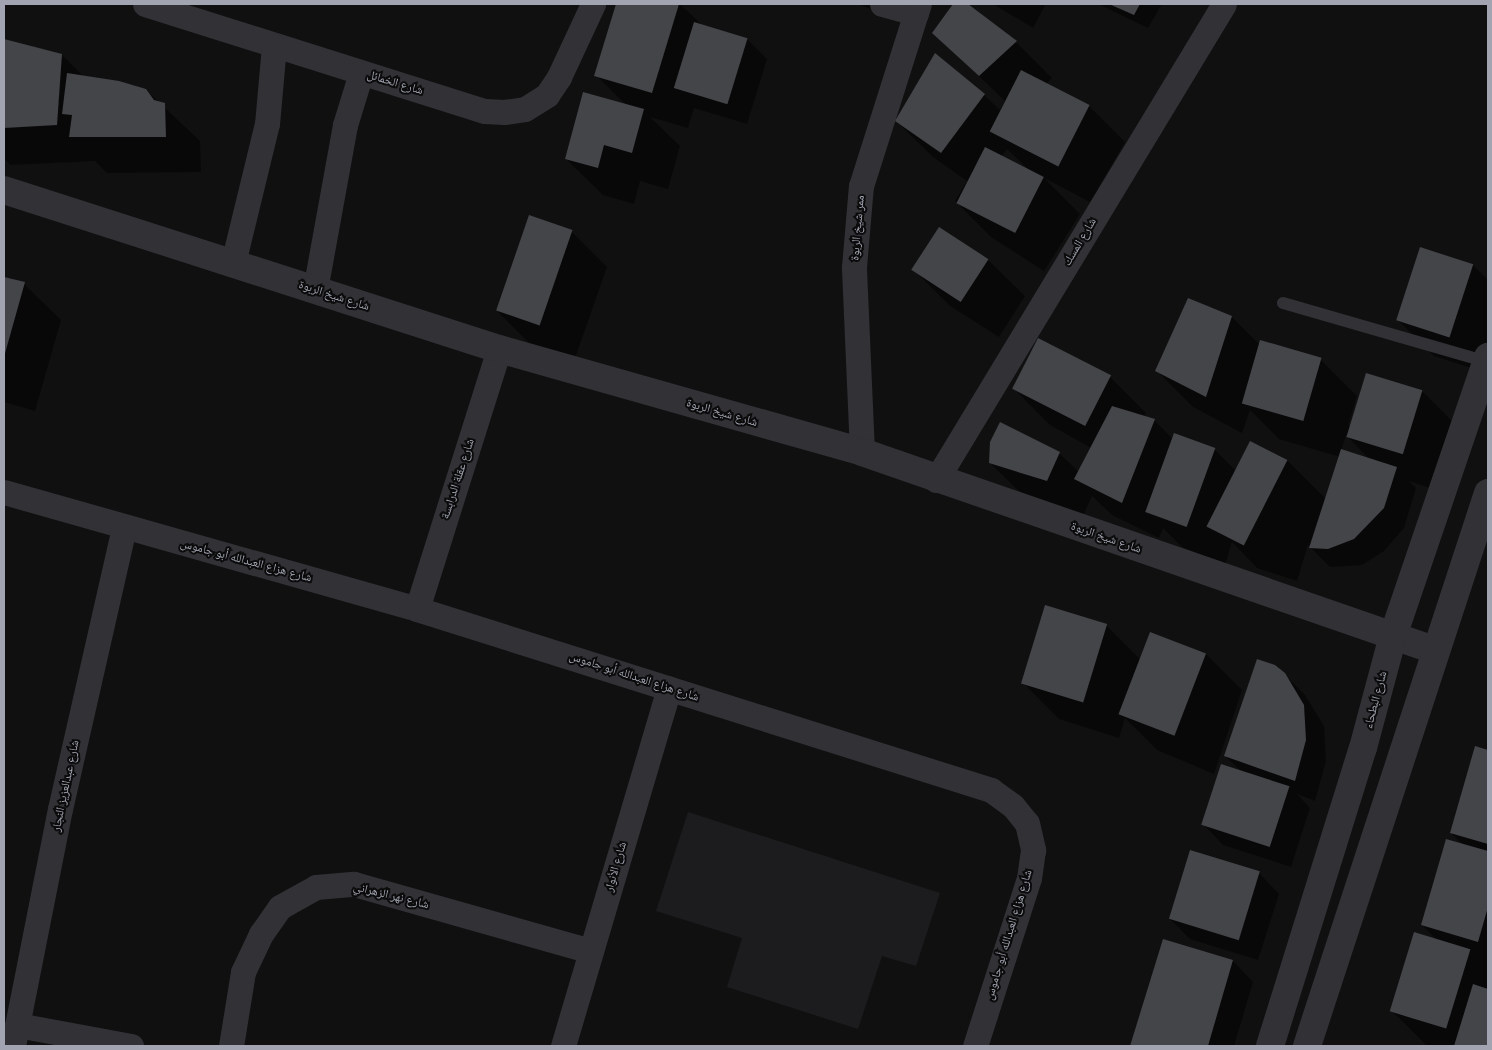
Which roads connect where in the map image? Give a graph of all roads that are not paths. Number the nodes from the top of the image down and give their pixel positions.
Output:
1 (145, 4) edge
2 (593, 4) edge
3 (882, 4) edge
4 (1224, 4) edge
5 (918, 8) edge
6 (274, 46) junction
7 (361, 73) junction
8 (4, 190) edge
9 (233, 263) junction
10 (315, 290) junction
11 (1283, 303) dead end
12 (499, 350) junction
13 (1488, 359) edge
14 (862, 452) junction
15 (936, 480) junction
16 (4, 492) edge
17 (1488, 493) edge
18 (124, 528) junction
19 (417, 609) junction
20 (1393, 636) junction
21 (1434, 650) junction
22 (669, 688) junction
23 (592, 951) junction
24 (15, 1036) edge
25 (131, 1046) edge
26 (232, 1046) edge
27 (564, 1046) edge
28 (975, 1046) edge
29 (1270, 1046) edge
30 (1307, 1046) edge

1 - 6 street, شارع الخمائل
2 - 7 street, شارع الخمائل
3 - 5 street
4 - 15 street, شارع المسك
5 - 14 street, ممر شيخ الربوة
6 - 7 street, شارع الخمائل
6 - 9 street
7 - 10 street
8 - 9 street, شارع شيخ الربوة
9 - 10 street, شارع شيخ الربوة
10 - 12 street, شارع شيخ الربوة
11 - 13 lane
12 - 14 street, شارع شيخ الربوة
12 - 19 street, شارع عقلة الدرابسة
13 - 20 street, شارع البطحاء
14 - 15 street, شارع شيخ الربوة
15 - 20 street, شارع شيخ الربوة
16 - 18 street, شارع هزاع العبدالله أبو جاموس
17 - 21 street
18 - 19 street, شارع هزاع العبدالله أبو جاموس
18 - 24 street, شارع عبدالعزيز النجار
19 - 22 street, شارع هزاع العبدالله أبو جاموس
20 - 21 street, شارع شيخ الربوة
20 - 29 street, شارع البطحاء
21 - 30 street
22 - 23 street, شارع الأنوار
22 - 28 street, شارع هزاع العبدالله أبو جاموس
23 - 26 street, شارع نهر الزهراني
23 - 27 street, شارع الأنوار
24 - 25 street

